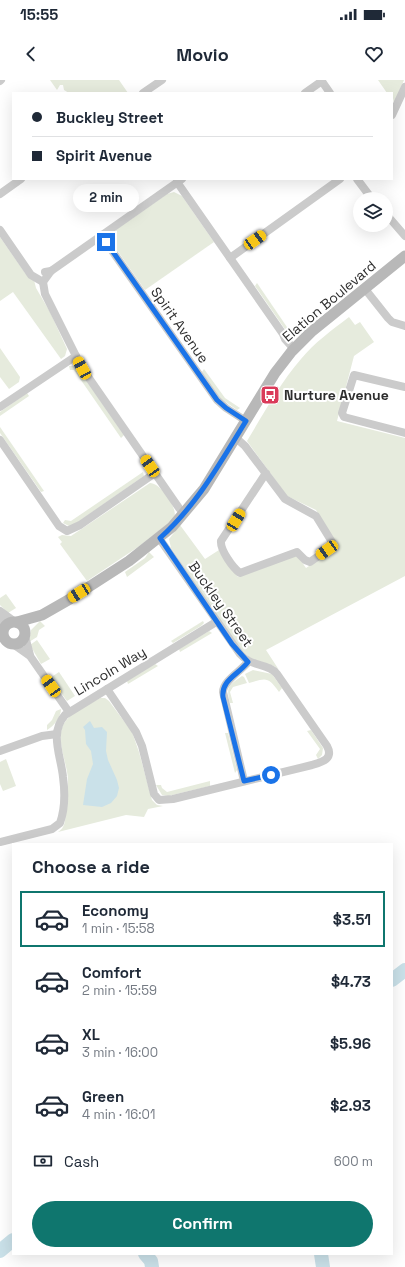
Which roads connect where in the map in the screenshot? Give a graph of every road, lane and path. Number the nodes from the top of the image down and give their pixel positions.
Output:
1 (162, 80) edge
2 (321, 80) edge
3 (405, 87) edge
4 (144, 92) edge
5 (305, 92) edge
6 (329, 92) edge
7 (393, 112) edge
8 (20, 180) edge
9 (339, 180) edge
10 (352, 180) edge
11 (359, 180) edge
12 (179, 181) edge
13 (364, 190) joint
14 (0, 194) edge
15 (393, 222) edge
16 (0, 230) edge
17 (101, 235) junction
18 (405, 236) edge
19 (405, 256) edge
20 (230, 258) junction
21 (42, 279) junction
22 (365, 289) junction
23 (405, 326) edge
24 (296, 347) junction
25 (76, 356) junction
26 (405, 387) edge
27 (0, 407) edge
28 (246, 421) junction
29 (405, 433) edge
30 (236, 438) junction
31 (0, 440) edge
32 (266, 473) junction
33 (155, 474) junction
34 (186, 513) junction
35 (160, 538) junction
36 (0, 612) edge
37 (42, 615) junction
38 (0, 616) edge
39 (16, 622) junction
40 (216, 622) junction
41 (2, 633) edge
42 (25, 636) junction
43 (8, 644) edge
44 (30, 656) junction
45 (248, 662) junction
46 (107, 689) junction
47 (69, 712) junction
48 (57, 734) junction
49 (0, 752) edge
50 (244, 781) junction
51 (0, 842) edge

1 - 4 street
2 - 5 street
2 - 6 street
3 - 7 street
8 - 14 street
9 - 20 street
10 - 13 street
11 - 13 street
12 - 17 street
12 - 20 street
15 - 18 street
16 - 21 street
17 - 21 street
17 - 28 street, Spirit Avenue
19 - 22 street, Elation Boulevard
20 - 24 street
21 - 25 street
22 - 23 street
22 - 24 street, Elation Boulevard
24 - 28 street, Elation Boulevard
25 - 27 street
25 - 33 street
26 - 29 street
28 - 30 street, Elation Boulevard
30 - 32 street
30 - 34 street, Elation Boulevard
31 - 33 street
32 - 32 street
33 - 34 street
34 - 35 street, Elation Boulevard
35 - 37 street, Elation Boulevard
35 - 40 street, Buckley Street
36 - 39 street
37 - 39 street
37 - 42 street
38 - 41 street
39 - 41 street
39 - 42 street
40 - 45 street, Buckley Street
40 - 46 street, Lincoln Way
41 - 43 street
42 - 43 street
42 - 44 street
43 - 44 street
44 - 47 street
45 - 50 street
45 - 50 street, Buckley Street
46 - 47 street, Lincoln Way
46 - 50 street, Buckley Street
47 - 48 street, Lincoln Way
48 - 49 street
48 - 51 street

